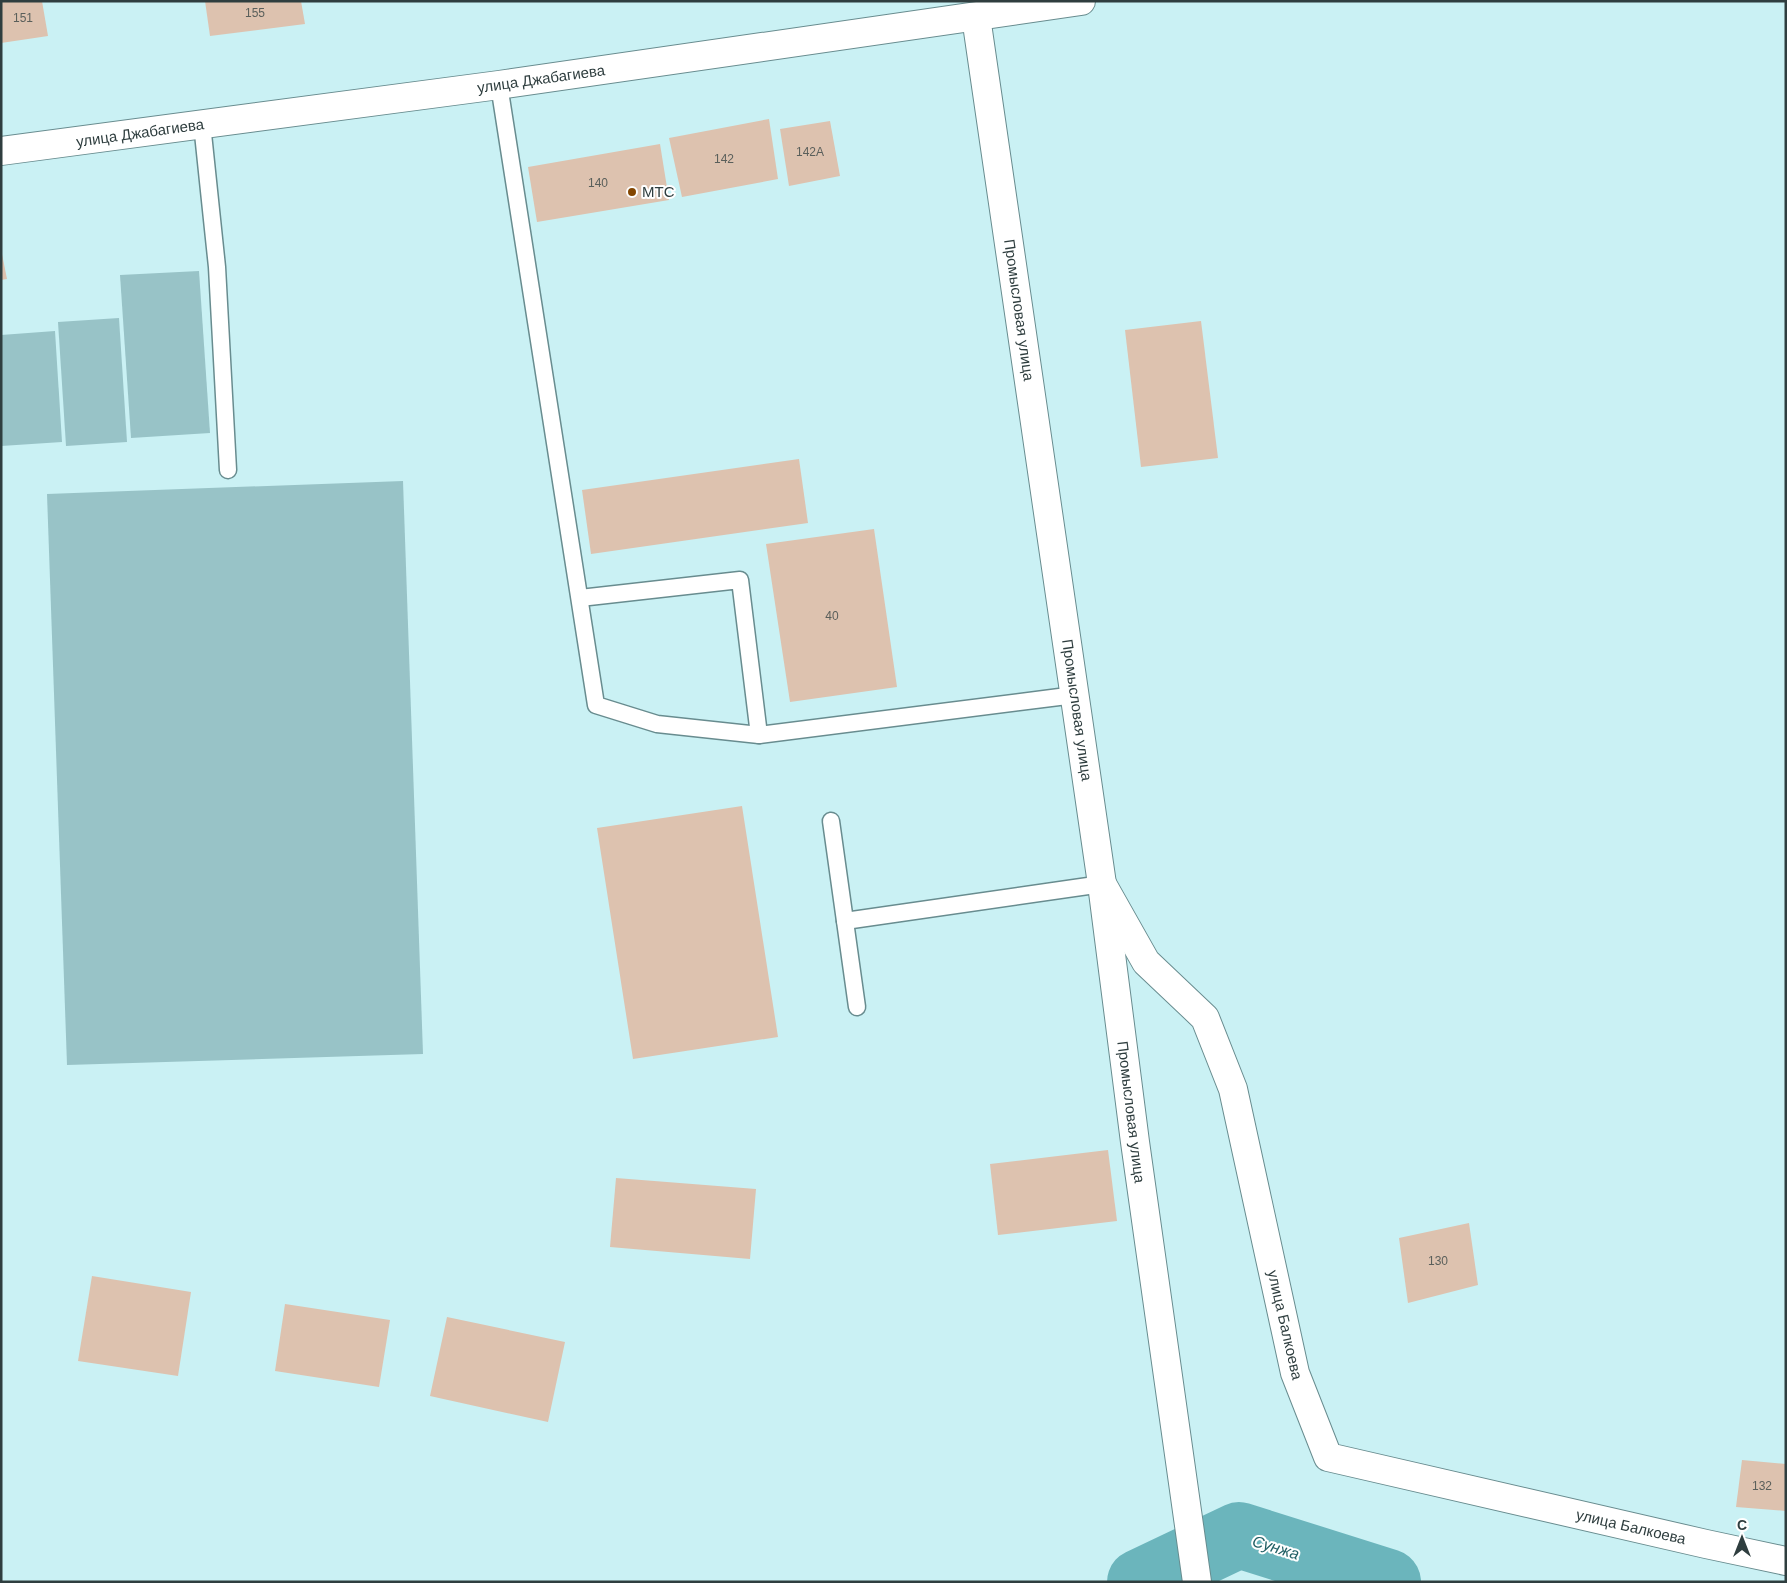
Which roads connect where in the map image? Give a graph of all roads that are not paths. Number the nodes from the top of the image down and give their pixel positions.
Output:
1 (1081, 1) edge
2 (976, 17) junction
3 (499, 85) junction
4 (202, 124) junction
5 (1, 151) edge
6 (228, 470) dead end
7 (580, 598) junction
8 (1075, 695) junction
9 (759, 735) junction
10 (831, 821) dead end
11 (1102, 884) junction
12 (845, 921) junction
13 (857, 1007) dead end
14 (1786, 1561) edge
15 (1197, 1582) edge

1 - 2 main road, улица Джабагиева
2 - 3 main road, улица Джабагиева
2 - 8 main road, Промысловая улица
3 - 4 main road, улица Джабагиева
3 - 7 lane
4 - 5 main road, улица Джабагиева
4 - 6 lane
7 - 9 lane
7 - 9 lane
8 - 9 lane
8 - 11 main road, Промысловая улица
10 - 12 lane
11 - 12 lane
11 - 14 main road, улица Балкоева
11 - 15 main road, Промысловая улица
12 - 13 lane

